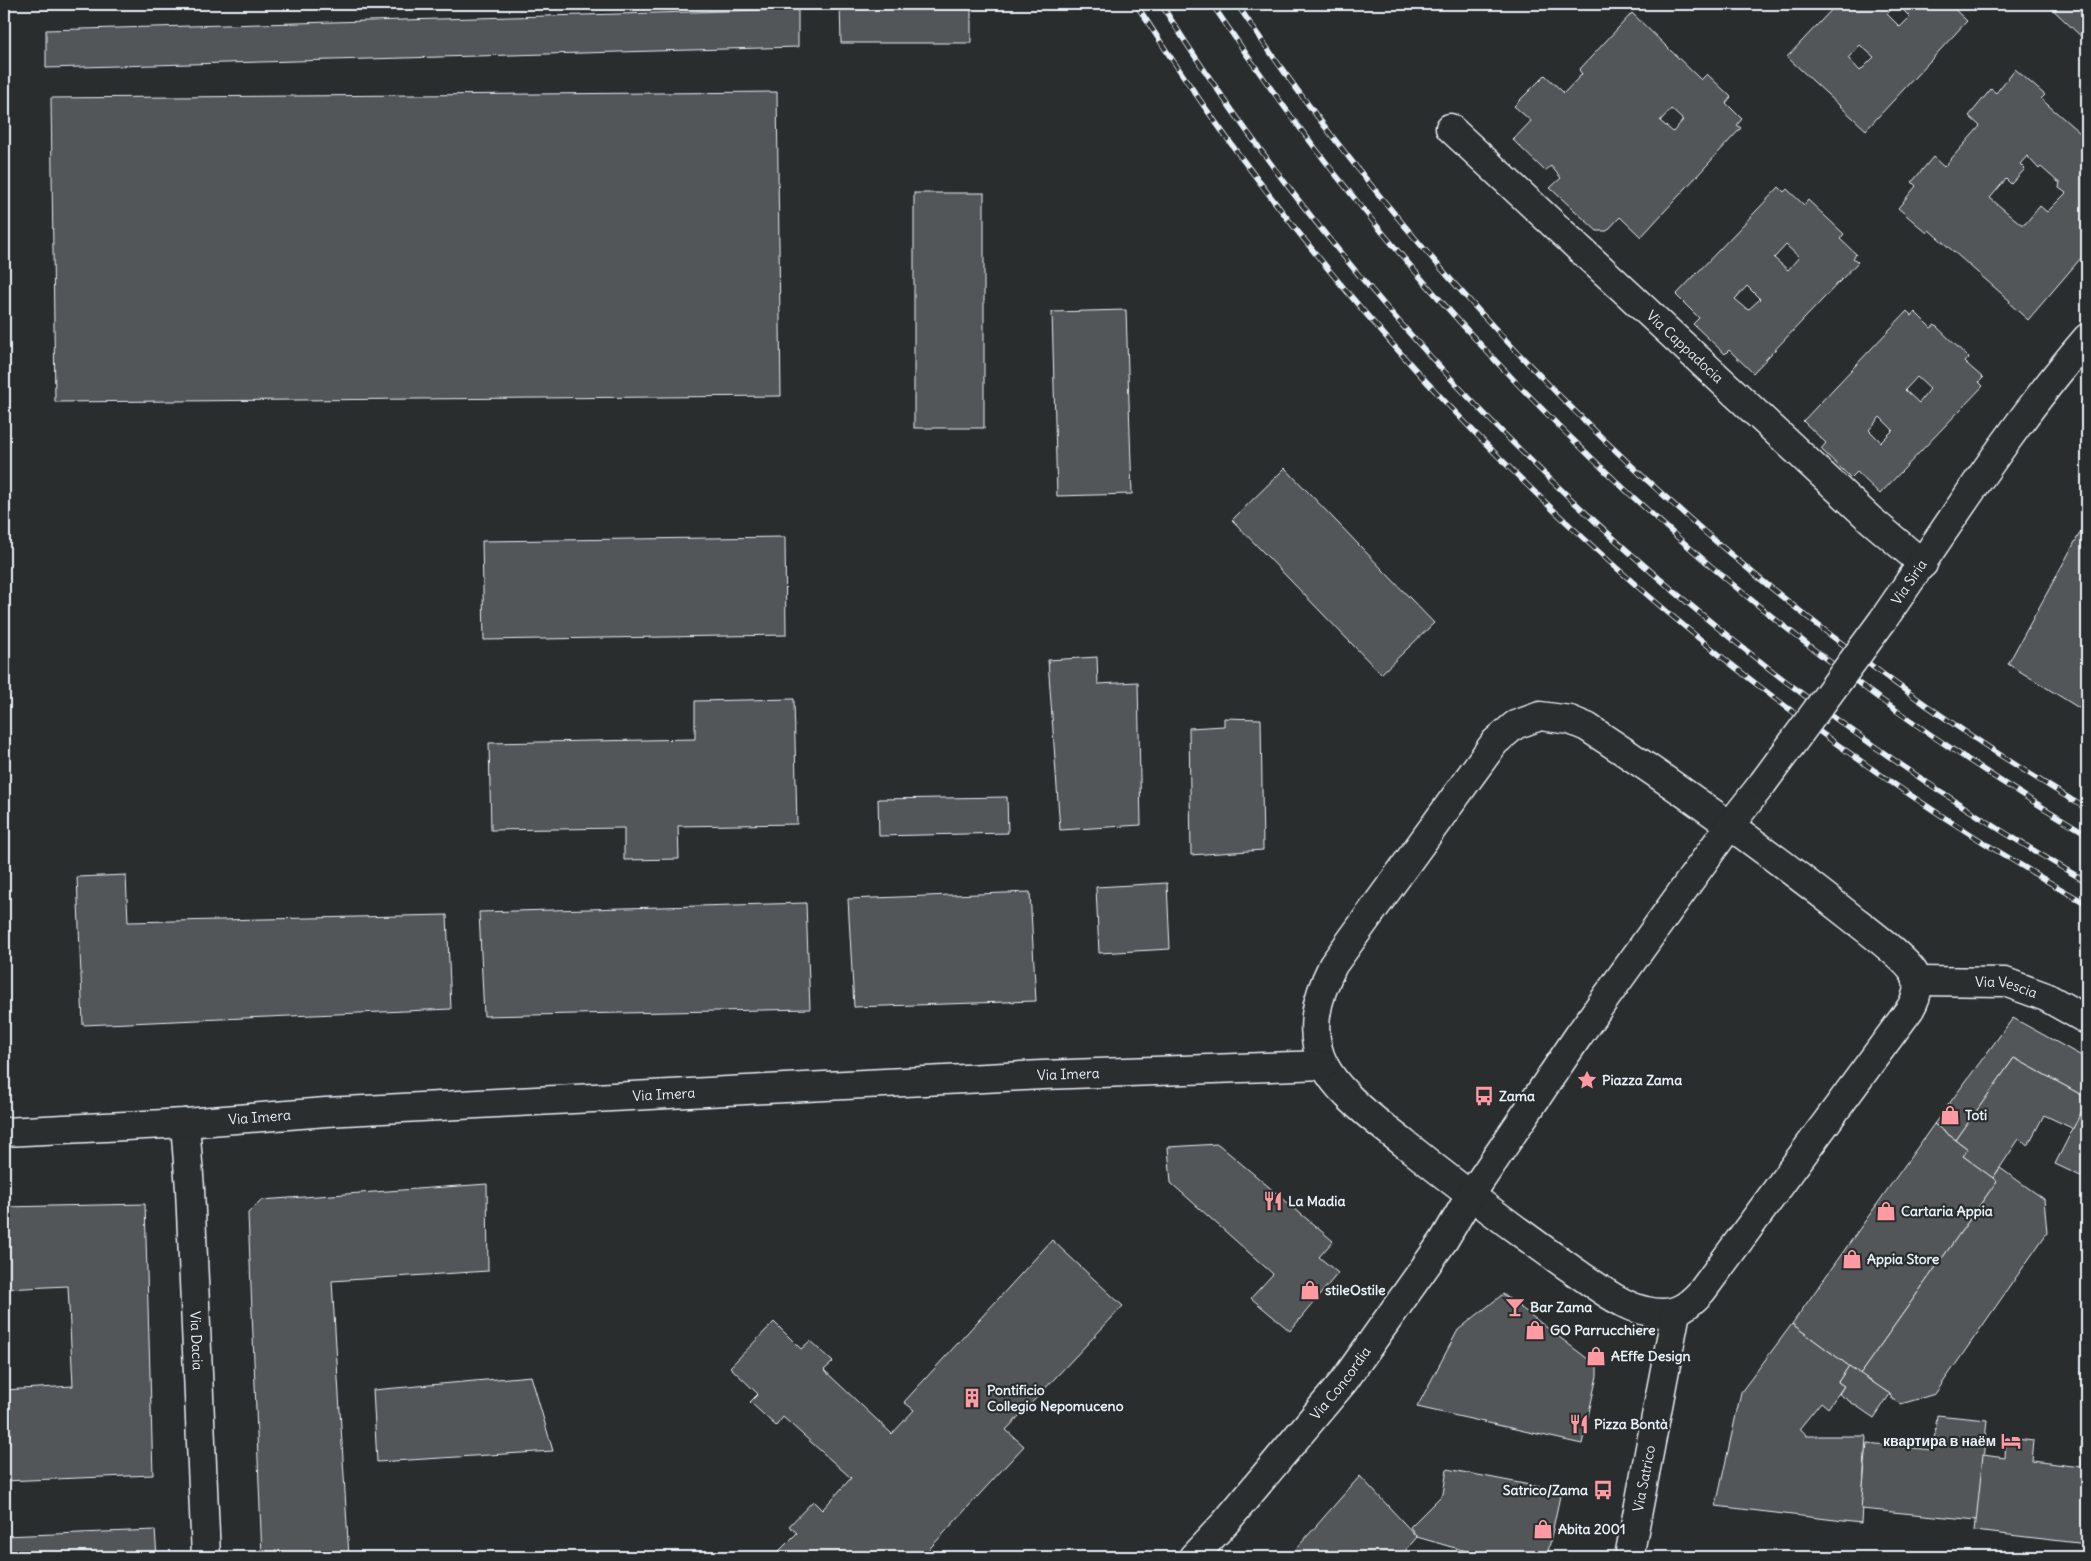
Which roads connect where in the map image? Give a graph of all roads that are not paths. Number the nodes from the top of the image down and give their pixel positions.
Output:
1 (1450, 128) dead end
2 (2087, 338) edge
3 (1922, 564) junction
4 (1730, 825) junction
5 (1917, 981) junction
6 (2087, 1020) edge
7 (1324, 1064) junction
8 (184, 1123) junction
9 (4, 1132) edge
10 (1470, 1196) junction
11 (1676, 1312) junction
12 (206, 1557) edge
13 (1193, 1557) edge
14 (1629, 1557) edge

1 - 3 street, Via Cappadocia
2 - 3 street, Via Siria
3 - 4 street, Via Siria, bridge
4 - 5 street
4 - 7 street
4 - 10 street
5 - 6 street, Via Vescia
5 - 11 street
7 - 8 street, Via Imera
7 - 10 street
8 - 9 street, Via Imera
8 - 12 street, Via Dacia
10 - 11 street
10 - 13 street, Via Concordia
11 - 14 street, Via Satrico

